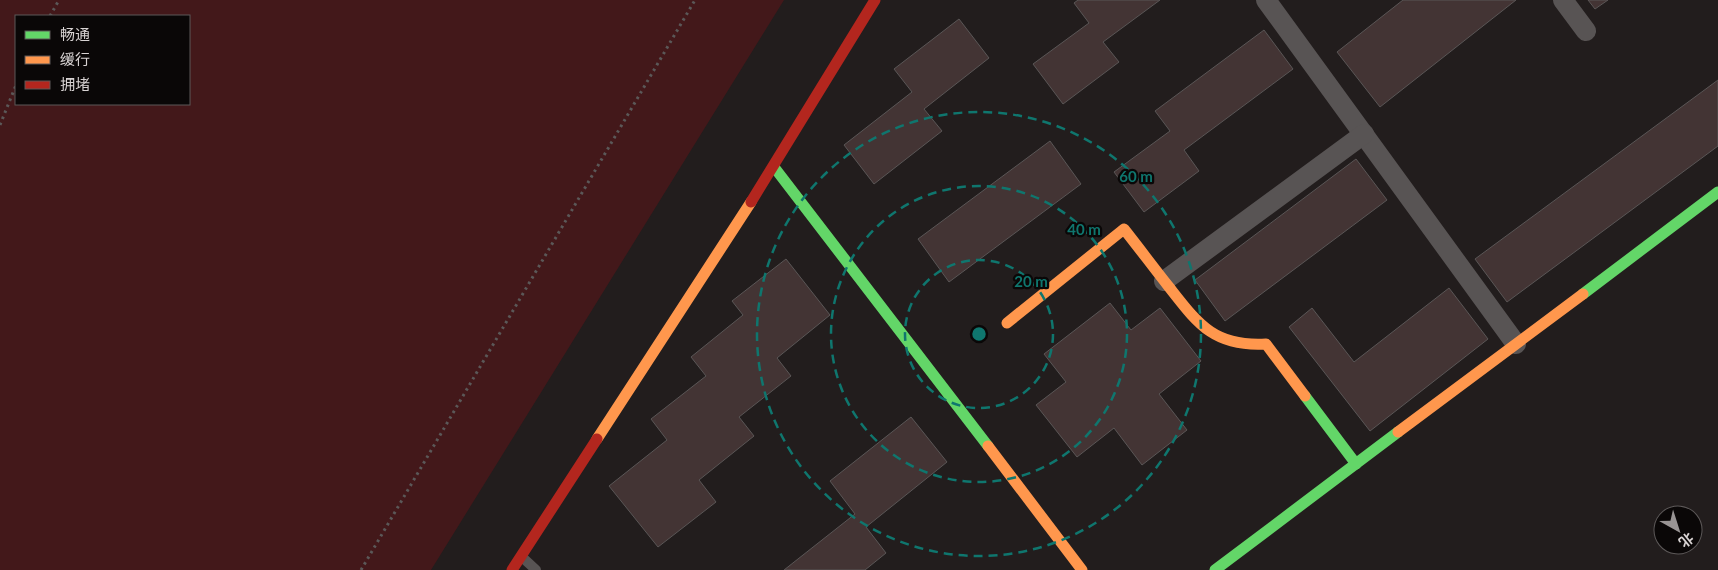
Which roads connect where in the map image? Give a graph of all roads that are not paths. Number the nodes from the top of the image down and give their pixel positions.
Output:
1 (875, 0) edge
2 (1266, 0) edge
3 (1563, 0) edge
4 (1586, 31) dead end
5 (1364, 134) junction
6 (774, 166) junction
7 (1718, 192) edge
8 (1164, 281) junction
9 (1007, 323) dead end
10 (1516, 344) junction
11 (1356, 464) junction
12 (521, 557) junction
13 (512, 570) edge
14 (536, 570) edge
15 (1082, 570) edge
16 (1215, 570) edge

1 - 6 street
2 - 5 street
3 - 4 street
5 - 8 street
5 - 10 street
6 - 12 street
6 - 15 street
7 - 10 street
8 - 9 street
8 - 11 street
10 - 11 street
11 - 16 street
12 - 13 street
12 - 14 lane

